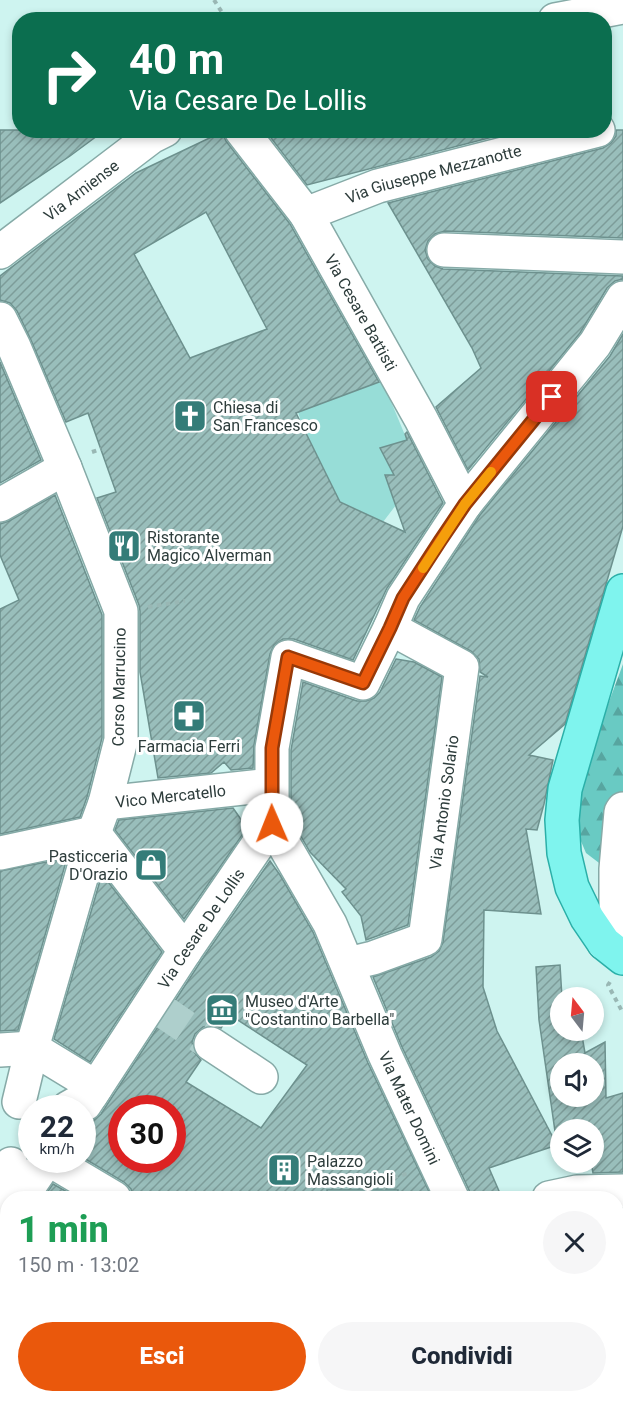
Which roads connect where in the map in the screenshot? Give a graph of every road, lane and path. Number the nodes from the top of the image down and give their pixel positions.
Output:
1 (623, 7) edge
2 (597, 12) edge
3 (150, 138) edge
4 (247, 138) edge
5 (567, 138) edge
6 (306, 214) junction
7 (444, 250) dead end
8 (0, 252) edge
9 (623, 257) edge
10 (623, 298) edge
11 (0, 319) edge
12 (101, 448) dead end
13 (78, 460) junction
14 (465, 504) junction
15 (0, 506) edge
16 (620, 603) edge
17 (390, 628) junction
18 (271, 785) junction
19 (105, 803) junction
20 (623, 809) edge
21 (272, 824) junction
22 (94, 833) junction
23 (0, 853) edge
24 (184, 951) junction
25 (614, 951) edge
26 (348, 964) junction
27 (211, 1044) tunnel mouth
28 (16, 1049) edge
29 (261, 1077) dead end
30 (85, 1095) edge
31 (91, 1095) edge
32 (17, 1104) edge
33 (14, 1161) edge
34 (437, 1167) junction
35 (37, 1173) edge
36 (71, 1173) edge
37 (9, 1191) edge
38 (19, 1191) edge
39 (102, 1191) edge
40 (383, 1191) edge
41 (449, 1191) edge

1 - 2 street
3 - 8 street, Via Arniense
4 - 6 street, Via Cesare Battisti
5 - 6 street, Via Giuseppe Mezzanotte
6 - 14 street, Via Cesare Battisti
7 - 9 street
10 - 14 street
11 - 13 street, Corso Marrucino
12 - 13 path
13 - 15 street
13 - 19 street, Corso Marrucino
14 - 17 street
16 - 25 main road
17 - 18 street
17 - 26 street, Via Antonio Solario
18 - 19 street, Vico Mercatello
18 - 21 street
19 - 22 street, Corso Marrucino
20 - 25 street
21 - 24 street, Via Cesare De Lollis
21 - 26 street, Via Mater Domini
22 - 23 street
22 - 24 street
22 - 28 street, Corso Marrucino
24 - 31 street, Via Cesare De Lollis
26 - 34 street, Via Mater Domini
27 - 29 street
28 - 30 street
28 - 32 street, Corso Marrucino
33 - 37 street
34 - 40 path
34 - 41 street, Via Mater Domini
35 - 38 street
36 - 39 street

